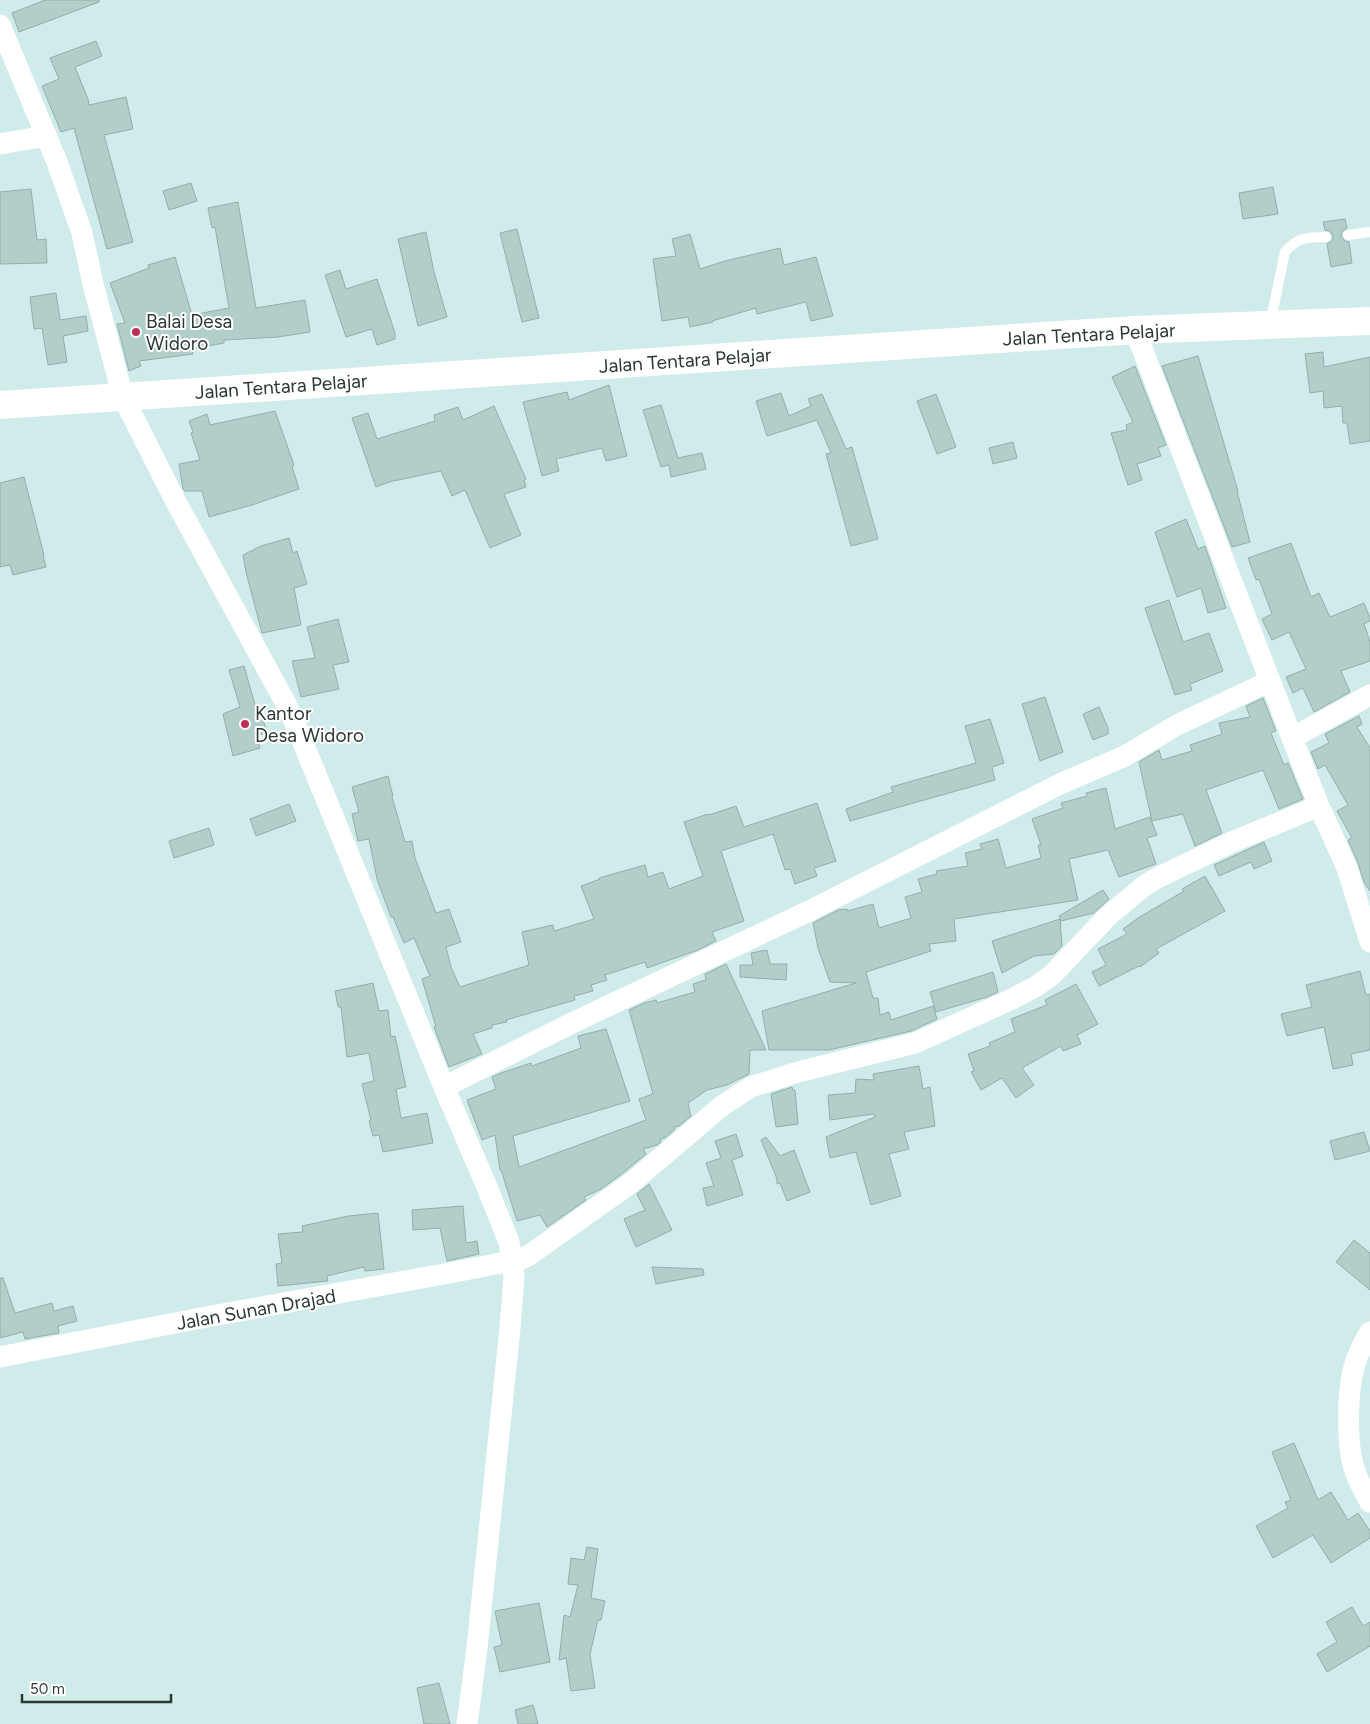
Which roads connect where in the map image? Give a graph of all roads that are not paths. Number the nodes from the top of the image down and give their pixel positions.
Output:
1 (0, 25) edge
2 (47, 136) junction
3 (0, 144) edge
4 (1370, 232) edge
5 (1348, 235) dead end
6 (1326, 237) dead end
7 (1370, 321) edge
8 (1270, 325) junction
9 (1135, 330) junction
10 (123, 397) junction
11 (0, 405) edge
12 (1270, 681) junction
13 (1370, 695) edge
14 (1292, 738) junction
15 (1319, 806) junction
16 (1370, 942) edge
17 (444, 1088) junction
18 (512, 1260) junction
19 (1370, 1332) edge
20 (0, 1357) edge
21 (1370, 1502) edge
22 (467, 1724) edge

1 - 2 street
2 - 3 street
2 - 10 street
4 - 5 lane
6 - 8 lane
7 - 8 main road, Jalan Tentara Pelajar
8 - 9 main road, Jalan Tentara Pelajar
9 - 10 main road, Jalan Tentara Pelajar
9 - 12 street
10 - 11 main road, Jalan Tentara Pelajar
10 - 17 street
12 - 14 street
12 - 17 street
13 - 14 street
14 - 15 street
15 - 16 street
15 - 18 street, Jalan Sunan Drajad
17 - 18 street
18 - 20 street, Jalan Sunan Drajad
18 - 22 street
19 - 21 street

